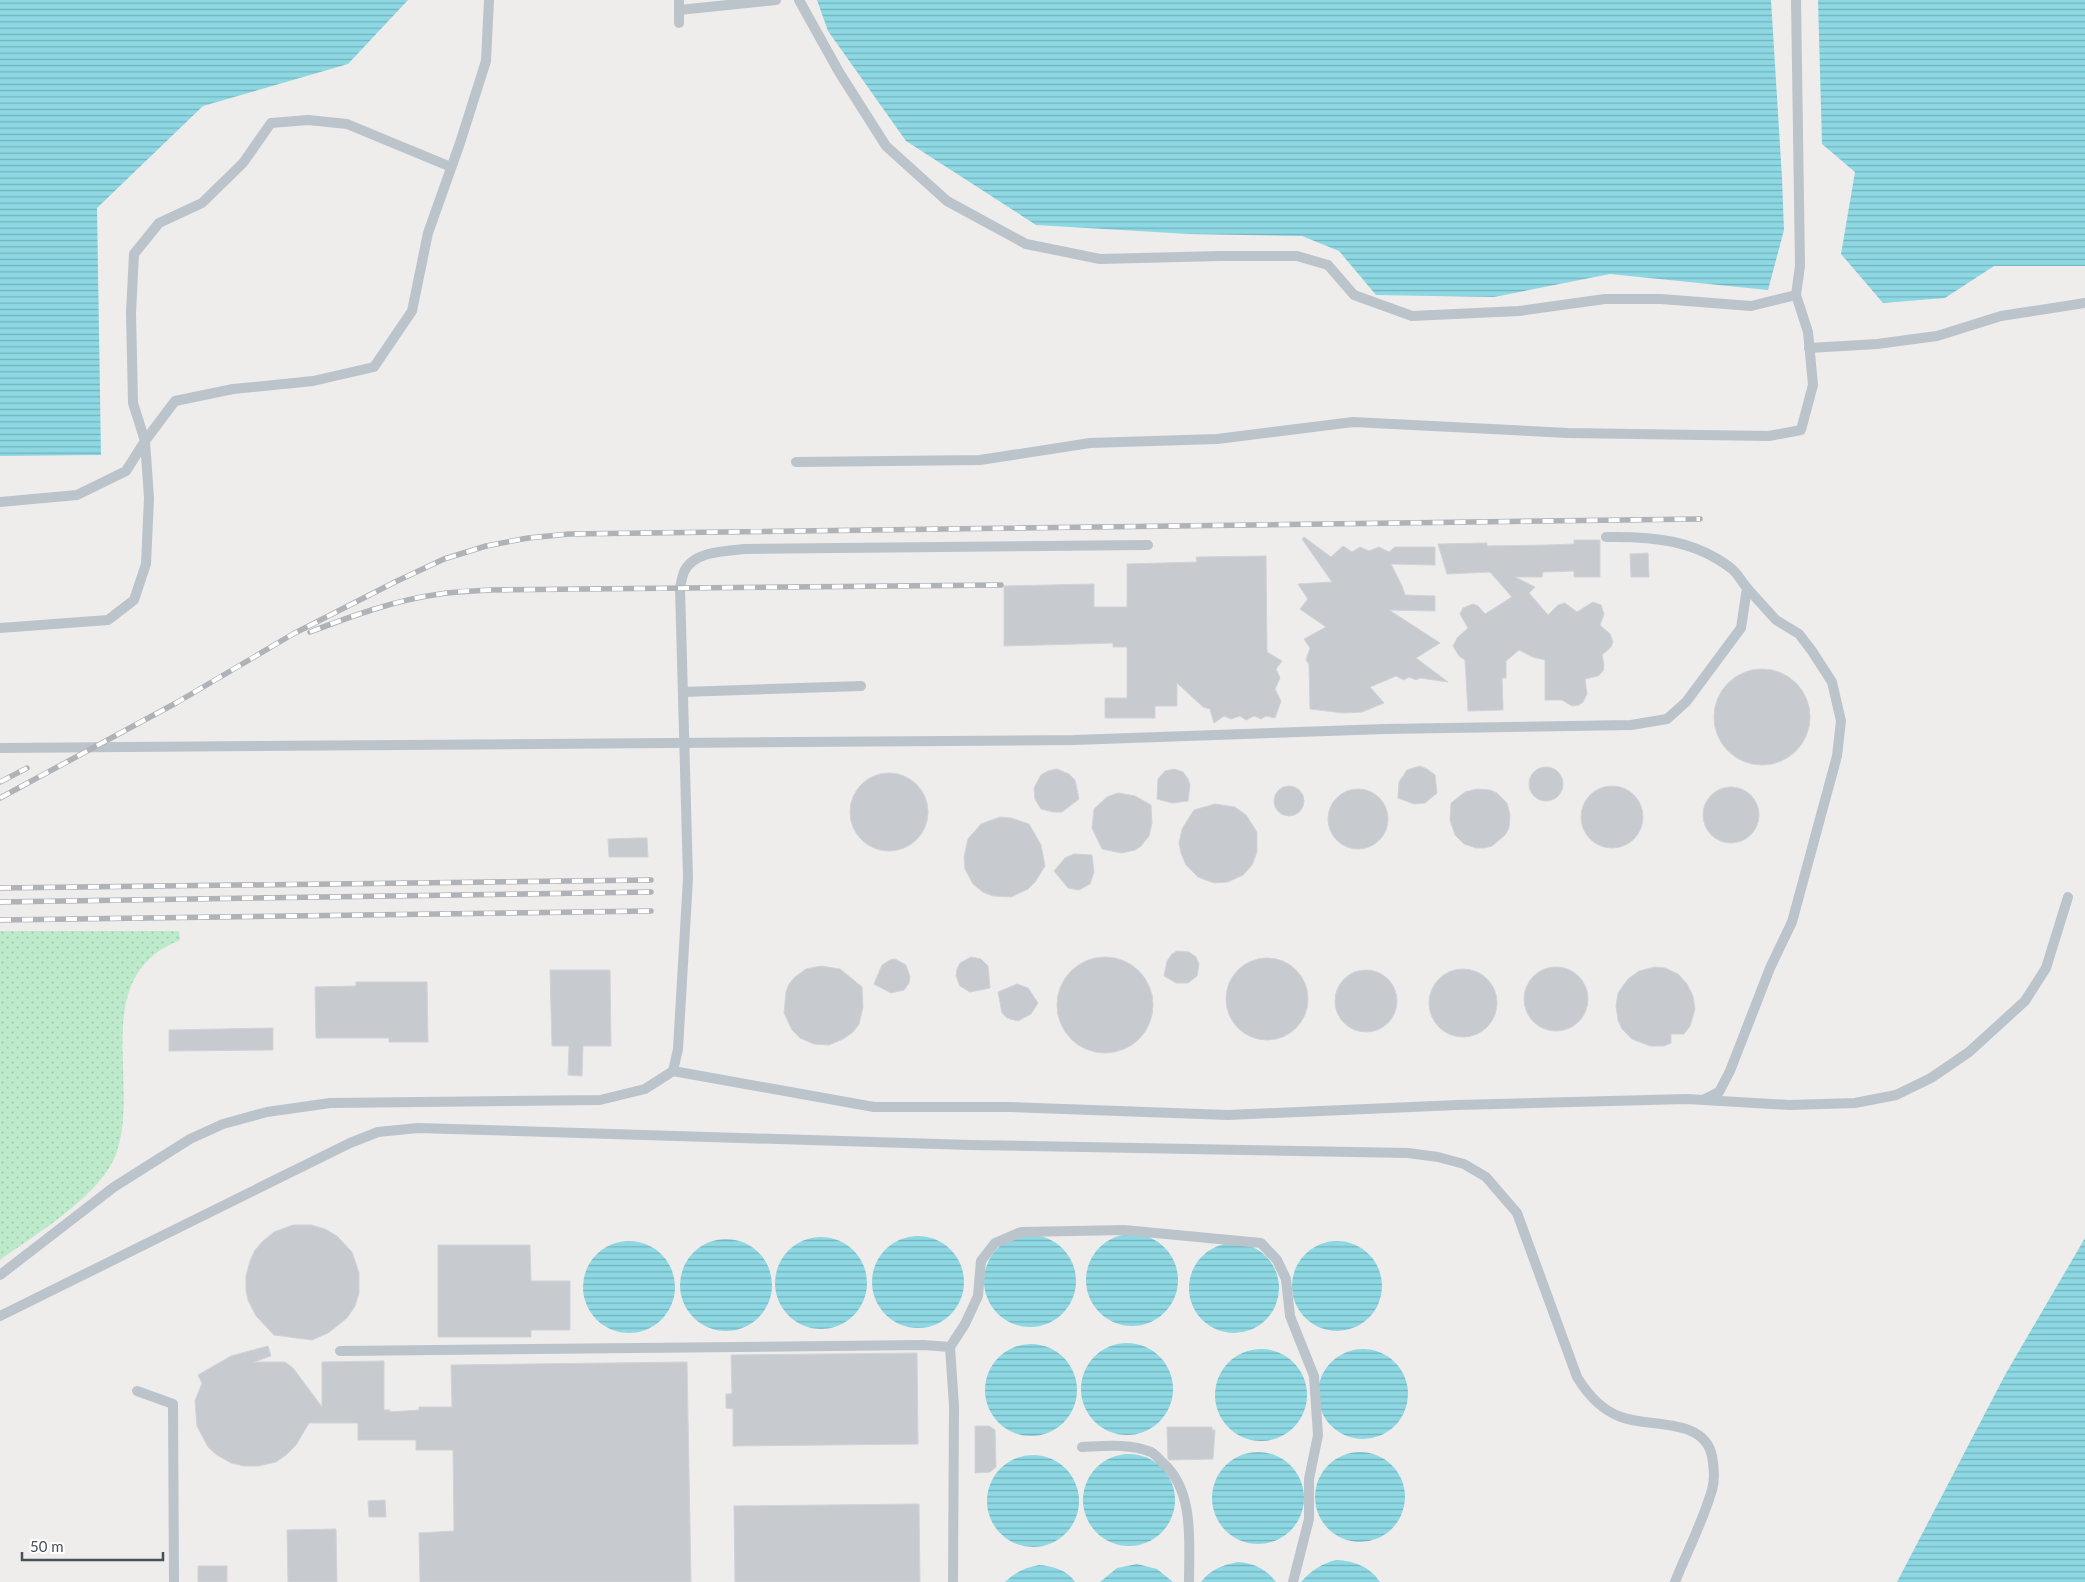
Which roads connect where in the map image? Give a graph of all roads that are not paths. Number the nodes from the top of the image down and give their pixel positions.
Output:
1 (489, 0) edge
2 (776, 0) edge
3 (799, 0) edge
4 (1796, 0) edge
5 (679, 5) edge
6 (679, 23) dead end
7 (451, 167) junction
8 (1796, 296) junction
9 (2085, 303) edge
10 (1810, 348) junction
11 (145, 441) junction
12 (796, 462) dead end
13 (0, 502) edge
14 (1606, 537) dead end
15 (1148, 545) dead end
16 (1746, 588) junction
17 (0, 628) edge
18 (861, 686) dead end
19 (683, 692) junction
20 (684, 744) junction
21 (0, 748) edge
22 (2068, 896) dead end
23 (673, 1071) junction
24 (1704, 1100) junction
25 (0, 1275) edge
26 (0, 1316) edge
27 (950, 1347) junction
28 (340, 1351) dead end
29 (136, 1391) dead end
30 (1082, 1447) dead end
31 (174, 1582) edge
32 (953, 1582) edge
33 (1189, 1582) edge
34 (1293, 1582) edge
35 (1675, 1582) edge

1 - 7 lane
2 - 5 lane
3 - 8 lane
4 - 8 lane
5 - 6 lane
7 - 11 lane
7 - 11 lane
8 - 10 lane
9 - 10 lane
10 - 12 lane
11 - 13 lane
11 - 17 lane
14 - 16 lane
15 - 19 lane
16 - 20 lane
16 - 24 lane
18 - 19 lane
19 - 20 lane
20 - 21 lane
20 - 23 lane
22 - 24 lane
23 - 24 lane
23 - 25 lane
26 - 35 lane
27 - 28 lane
27 - 32 lane
27 - 34 lane
29 - 31 lane
30 - 33 lane

